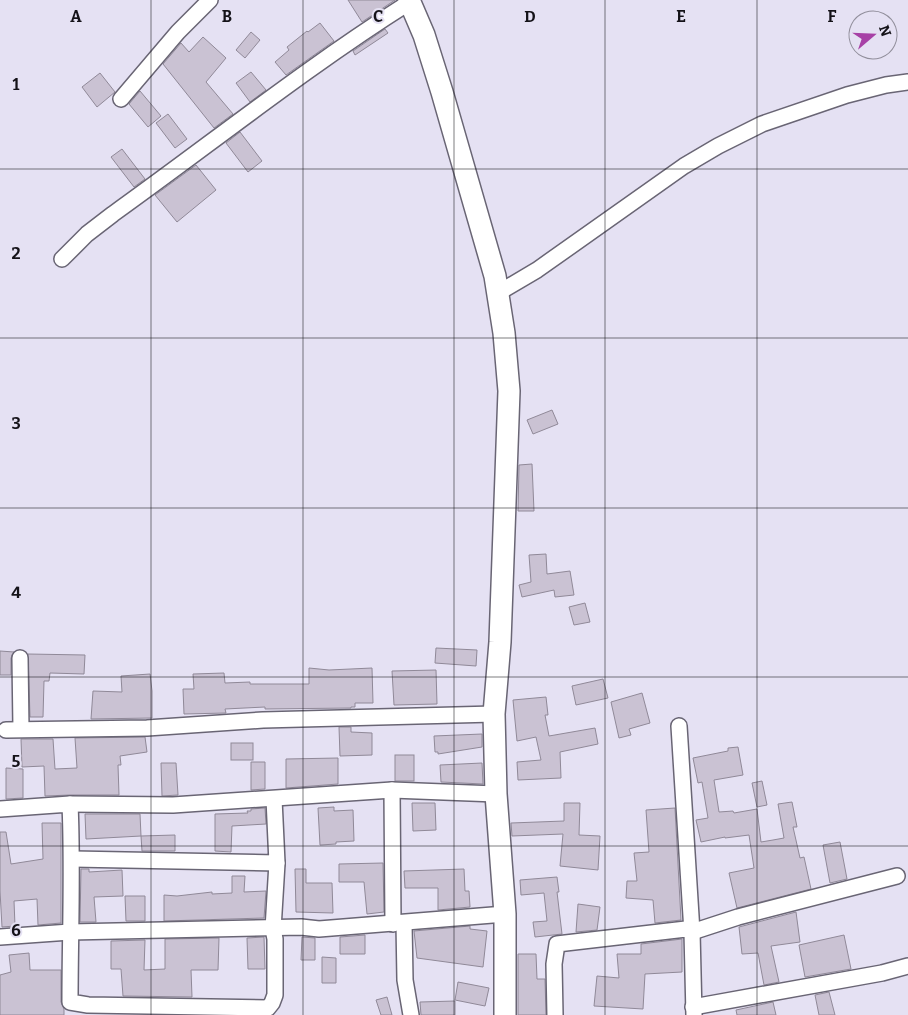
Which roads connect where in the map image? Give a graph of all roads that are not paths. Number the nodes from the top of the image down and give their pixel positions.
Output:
1 (210, 0) edge
2 (410, 1) edge
3 (908, 82) edge
4 (121, 99) dead end
5 (62, 260) dead end
6 (498, 293) junction
7 (20, 658) dead end
8 (494, 714) junction
9 (679, 726) dead end
10 (392, 790) junction
11 (496, 794) junction
12 (274, 800) junction
13 (70, 804) junction
14 (0, 808) edge
15 (73, 859) junction
16 (277, 863) junction
17 (898, 876) dead end
18 (505, 914) junction
19 (399, 924) junction
20 (273, 929) junction
21 (70, 932) junction
22 (692, 932) junction
23 (0, 937) edge
24 (908, 966) edge
25 (89, 1010) edge
26 (694, 1011) edge
27 (411, 1015) edge
28 (505, 1015) edge
29 (555, 1015) edge

1 - 4 street
2 - 5 street
2 - 6 main road
3 - 6 street
6 - 8 main road
7 - 8 street
8 - 11 main road
9 - 22 street
10 - 11 street
10 - 12 street
10 - 19 street
11 - 18 main road
12 - 13 street
12 - 16 street
13 - 14 street
13 - 15 street
15 - 16 street
15 - 21 street
16 - 20 street
17 - 22 street
18 - 19 street
18 - 28 main road
19 - 20 street
19 - 27 street
20 - 21 street
20 - 25 street
21 - 23 street
21 - 25 street
22 - 26 street
22 - 29 street
24 - 26 street

